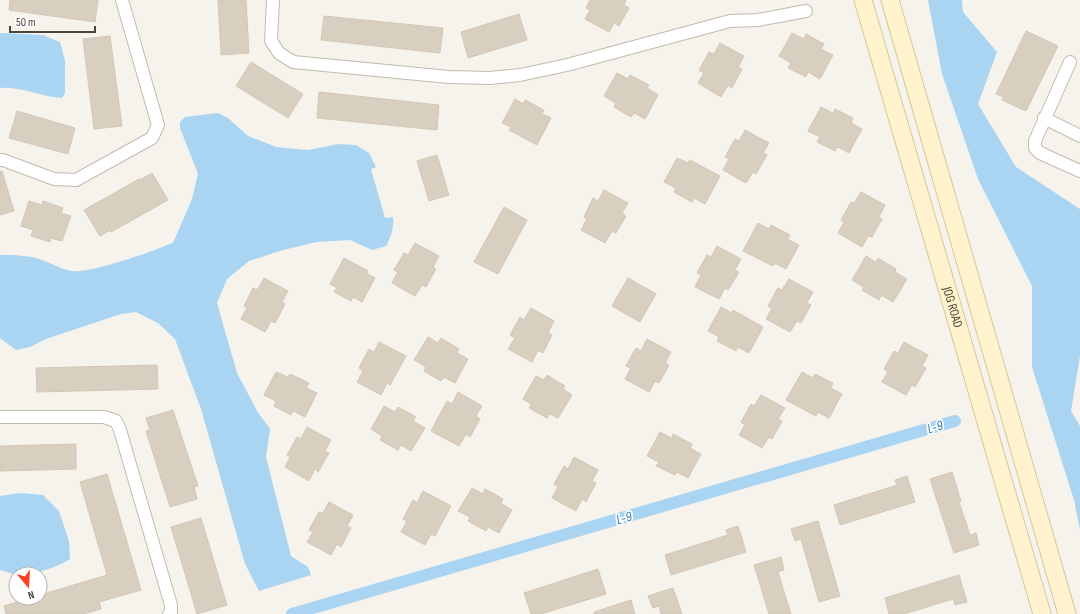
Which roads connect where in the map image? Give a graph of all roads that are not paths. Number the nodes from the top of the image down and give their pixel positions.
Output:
1 (122, 0) edge
2 (273, 0) edge
3 (863, 0) edge
4 (890, 0) edge
5 (806, 11) dead end
6 (1070, 62) dead end
7 (1044, 118) junction
8 (1080, 136) edge
9 (0, 160) edge
10 (1080, 171) edge
11 (960, 241) junction
12 (936, 248) junction
13 (0, 417) edge
14 (169, 614) edge
15 (1042, 614) edge
16 (1067, 614) edge

1 - 9 street
2 - 5 street
3 - 12 main road, JOG ROAD
4 - 11 main road, JOG ROAD
6 - 7 street
7 - 8 street
7 - 10 street
11 - 12 main road
11 - 16 main road, JOG ROAD
12 - 15 main road, JOG ROAD
13 - 14 street

